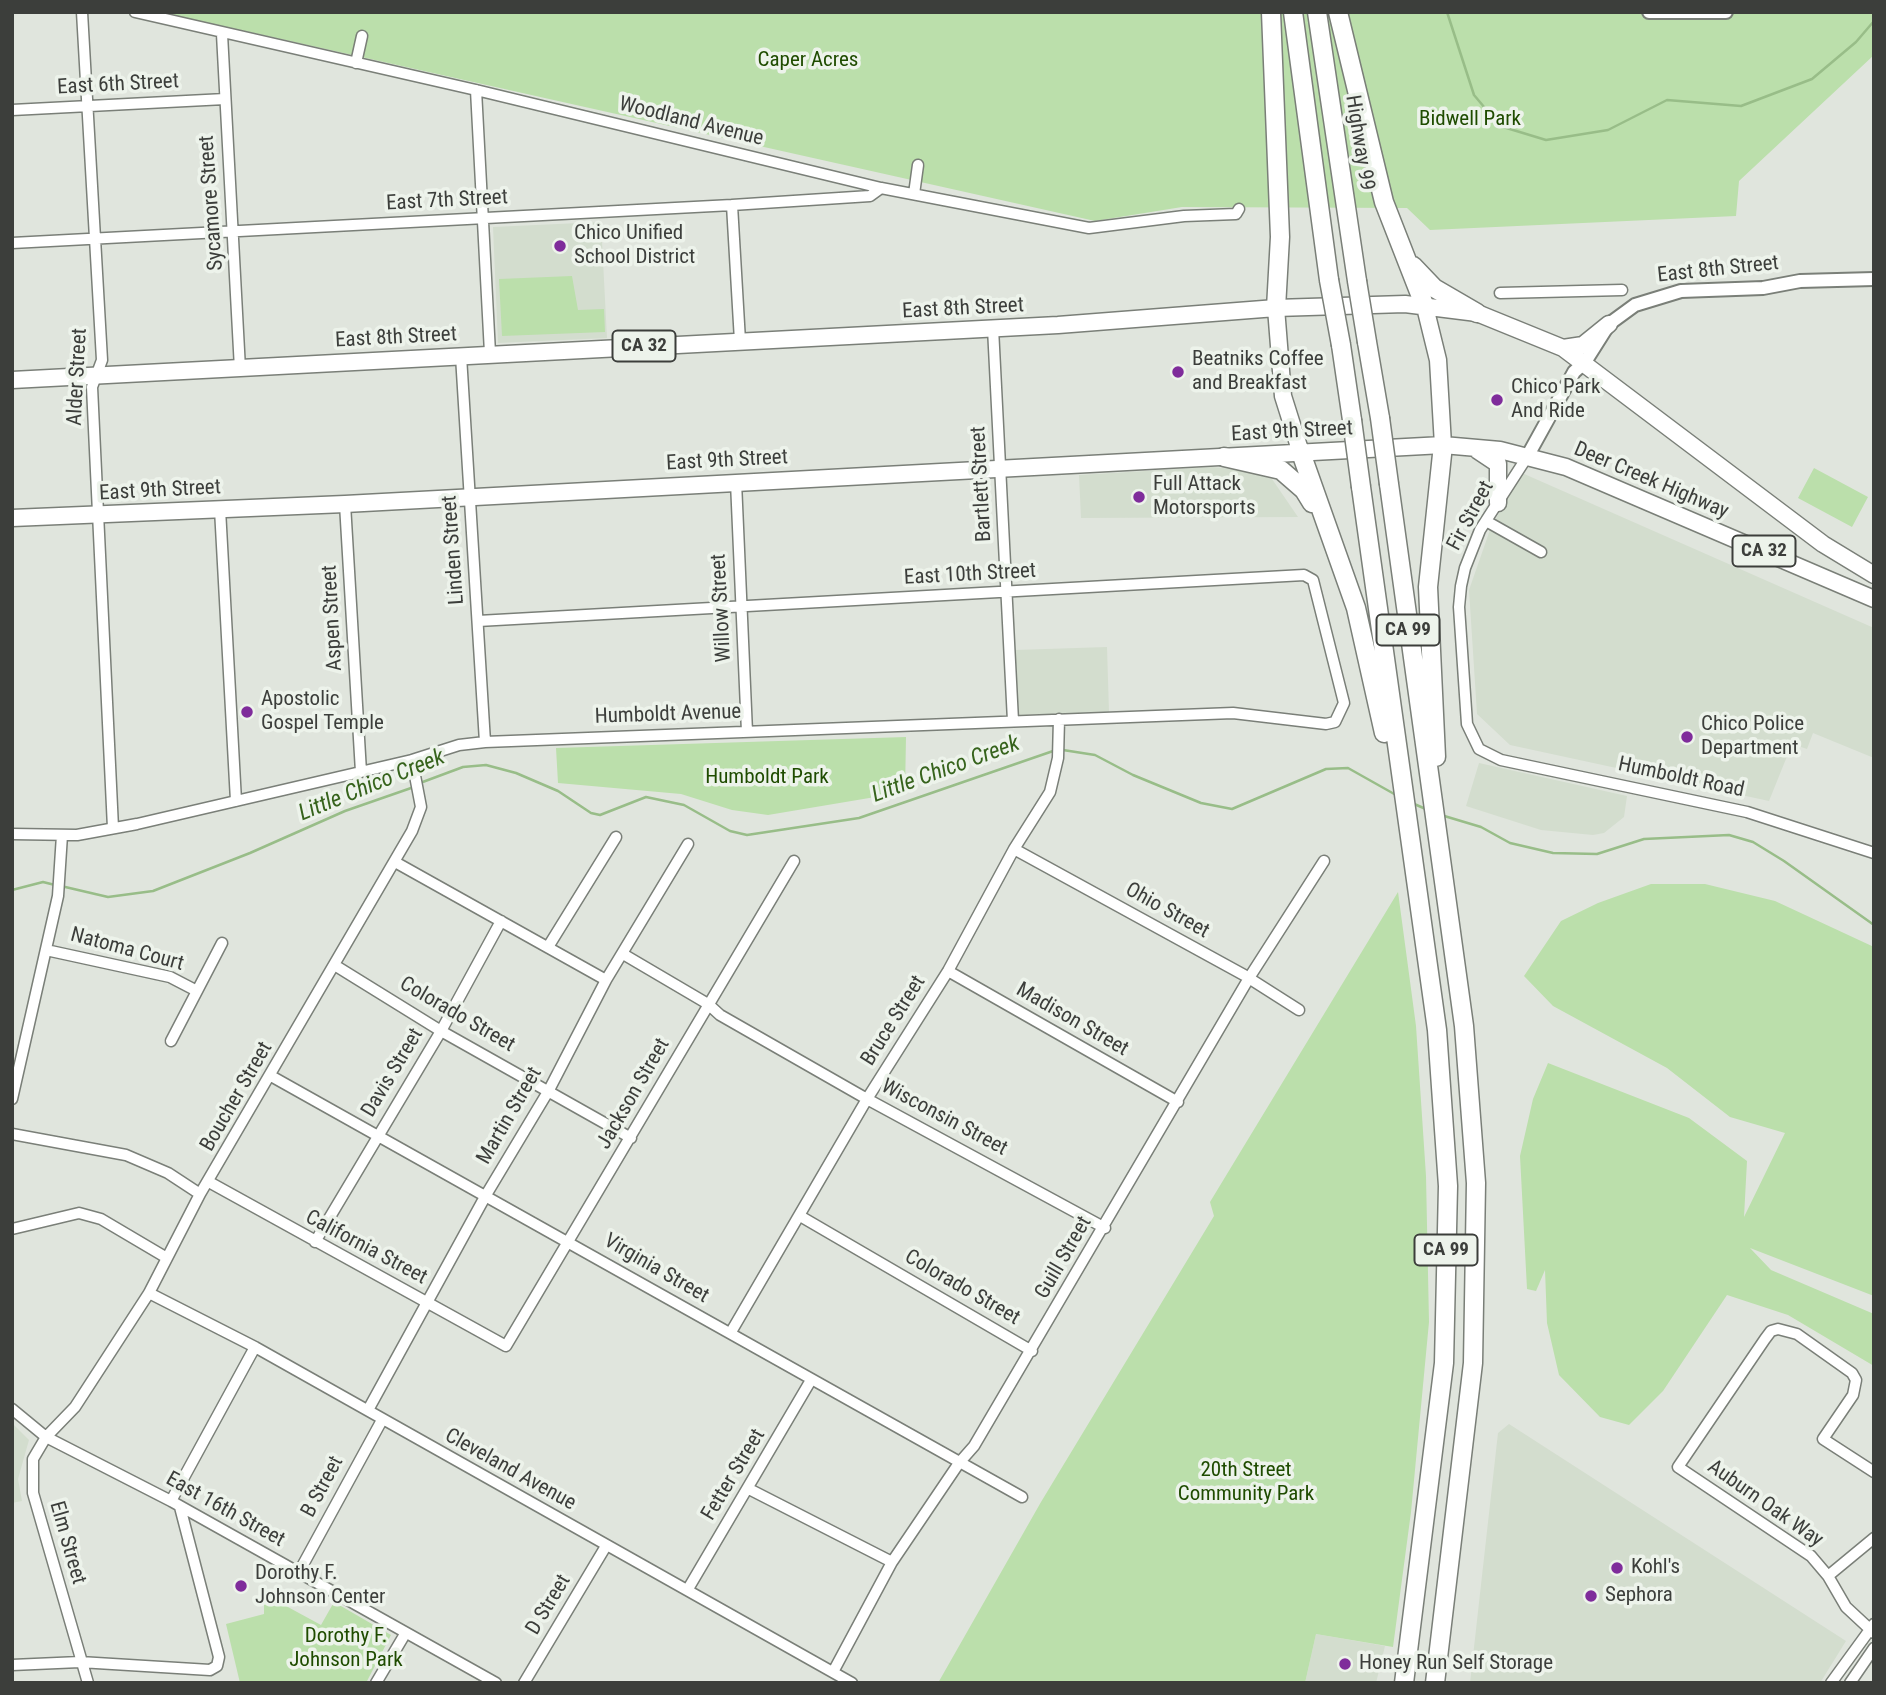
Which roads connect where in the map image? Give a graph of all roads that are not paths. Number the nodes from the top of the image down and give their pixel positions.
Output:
1 (82, 12) edge
2 (135, 12) edge
3 (1271, 12) edge
4 (1293, 12) edge
5 (1317, 12) edge
6 (1338, 12) edge
7 (1650, 12) edge
8 (1726, 12) edge
9 (222, 34) junction
10 (362, 36) dead end
11 (356, 63) junction
12 (476, 90) junction
13 (225, 99) junction
14 (87, 106) junction
15 (12, 110) edge
16 (918, 165) dead end
17 (881, 188) junction
18 (914, 194) junction
19 (732, 205) junction
20 (1239, 209) dead end
21 (483, 218) junction
22 (235, 230) junction
23 (94, 239) junction
24 (12, 243) edge
25 (1407, 258) junction
26 (1874, 279) edge
27 (1500, 293) dead end
28 (1635, 305) junction
29 (1425, 307) junction
30 (1276, 308) junction
31 (1477, 313) junction
32 (1609, 324) junction
33 (993, 328) junction
34 (740, 341) junction
35 (1563, 348) junction
36 (490, 353) junction
37 (461, 356) junction
38 (1585, 362) junction
39 (240, 369) junction
40 (97, 375) junction
41 (12, 380) edge
42 (1443, 444) junction
43 (1471, 447) junction
44 (1300, 450) junction
45 (1224, 457) junction
46 (1527, 457) junction
47 (1000, 466) junction
48 (736, 482) junction
49 (469, 496) junction
50 (1498, 503) junction
51 (345, 504) junction
52 (220, 509) junction
53 (97, 516) junction
54 (12, 517) edge
55 (1486, 521) junction
56 (1541, 552) dead end
57 (1338, 556) junction
58 (1874, 575) edge
59 (1007, 592) junction
60 (1874, 599) edge
61 (741, 608) junction
62 (478, 621) junction
63 (1013, 721) junction
64 (1335, 722) joint
65 (1060, 725) junction
66 (747, 732) junction
67 (485, 742) junction
68 (1479, 750) joint
69 (412, 760) junction
70 (361, 772) junction
71 (1396, 775) junction
72 (1431, 790) junction
73 (236, 801) junction
74 (113, 828) junction
75 (12, 834) edge
76 (62, 835) junction
77 (615, 837) dead end
78 (688, 844) dead end
79 (1014, 849) junction
80 (1874, 853) edge
81 (794, 861) dead end
82 (1324, 861) dead end
83 (395, 862) junction
84 (501, 921) junction
85 (222, 943) dead end
86 (548, 947) junction
87 (46, 950) junction
88 (623, 954) junction
89 (336, 966) junction
90 (948, 971) junction
91 (1249, 978) junction
92 (606, 980) junction
93 (197, 991) junction
94 (708, 1004) junction
95 (1298, 1010) dead end
96 (441, 1031) junction
97 (171, 1041) dead end
98 (271, 1076) junction
99 (549, 1090) junction
100 (12, 1099) edge
101 (867, 1099) junction
102 (1178, 1102) junction
103 (12, 1134) edge
104 (379, 1135) junction
105 (631, 1138) junction
106 (209, 1182) junction
107 (200, 1194) junction
108 (486, 1195) junction
109 (800, 1216) junction
110 (1105, 1228) junction
111 (12, 1229) edge
112 (567, 1240) junction
113 (315, 1242) junction
114 (167, 1258) junction
115 (149, 1293) junction
116 (429, 1304) junction
117 (731, 1332) junction
118 (506, 1346) joint
119 (255, 1347) junction
120 (1032, 1351) junction
121 (811, 1380) junction
122 (12, 1409) edge
123 (368, 1410) junction
124 (382, 1420) junction
125 (46, 1437) junction
126 (958, 1463) junction
127 (1874, 1472) edge
128 (749, 1489) junction
129 (1022, 1497) dead end
130 (176, 1504) junction
131 (1874, 1538) edge
132 (606, 1546) junction
133 (892, 1562) junction
134 (299, 1572) junction
135 (1828, 1576) junction
136 (688, 1589) junction
137 (1872, 1628) edge
138 (405, 1633) junction
139 (1874, 1648) edge
140 (80, 1662) junction
141 (12, 1665) edge
142 (833, 1672) junction
143 (88, 1683) edge
144 (376, 1683) edge
145 (496, 1683) edge
146 (524, 1683) edge
147 (852, 1683) edge
148 (1404, 1683) edge
149 (1435, 1683) edge
150 (1831, 1683) edge
151 (1850, 1683) edge

1 - 14 street, Alder Street
2 - 9 street, Woodland Avenue
3 - 30 highway
4 - 71 highway, CA 99, bridge
5 - 72 highway, Highway 99 / CA 99, bridge
6 - 25 highway
7 - 8 street
9 - 11 street, Woodland Avenue
9 - 13 street, Sycamore Street
10 - 11 street
11 - 12 street, Woodland Avenue
12 - 17 street, Woodland Avenue
12 - 21 street
13 - 14 street, East 6th Street
13 - 22 street, Sycamore Street
14 - 15 street, East 6th Street
14 - 23 street, Alder Street
16 - 18 street
17 - 18 street, Woodland Avenue
17 - 19 street, East 7th Street
18 - 20 street, Woodland Avenue
19 - 21 street, East 7th Street
19 - 34 street
21 - 22 street, East 7th Street
21 - 36 street
22 - 23 street, East 7th Street
22 - 39 street, Sycamore Street
23 - 24 street, East 7th Street
23 - 40 street, Alder Street
25 - 29 highway
25 - 31 highway
26 - 28 street, East 8th Street
27 - 28 street
28 - 32 street, East 8th Street
29 - 30 main road, East 8th Street / CA 32
29 - 31 main road, East 8th Street / CA 32
29 - 42 main road
30 - 33 main road, East 8th Street / CA 32
30 - 44 main road
31 - 35 main road, East 8th Street / CA 32
32 - 35 main road
32 - 38 street, East 8th Street
33 - 34 main road, East 8th Street / CA 32
33 - 47 street, Bartlett Street
34 - 36 main road, East 8th Street / CA 32
35 - 38 main road, East 8th Street / CA 32
36 - 37 main road, East 8th Street / CA 32
37 - 39 main road, East 8th Street / CA 32
37 - 49 street, Linden Street
38 - 46 street, Fir Street
38 - 58 main road, Deer Creek Highway / CA 32
39 - 40 main road, East 8th Street / CA 32
40 - 41 main road, East 8th Street / CA 32
40 - 53 street, Alder Street
42 - 43 main road, Deer Creek Highway / CA 32
42 - 44 main road, East 9th Street / CA 32
42 - 72 highway
43 - 46 main road, Deer Creek Highway / CA 32
43 - 50 main road
44 - 45 main road, East 9th Street / CA 32
44 - 57 highway
45 - 47 main road, East 9th Street / CA 32
45 - 57 highway
46 - 50 street, Fir Street
46 - 60 main road, Deer Creek Highway / CA 32
47 - 48 main road, East 9th Street / CA 32
47 - 59 street, Bartlett Street
48 - 49 main road, East 9th Street / CA 32
48 - 61 street, Willow Street
49 - 51 main road, East 9th Street / CA 32
49 - 62 street, Linden Street
50 - 55 street, Fir Street
51 - 52 main road, East 9th Street / CA 32
51 - 70 street, Aspen Street
52 - 53 main road, East 9th Street / CA 32
52 - 73 street
53 - 54 main road, East 9th Street / CA 32
53 - 74 street, Alder Street
55 - 56 street
55 - 68 street, Fir Street
57 - 71 highway
59 - 61 street, East 10th Street
59 - 63 street, Bartlett Street
59 - 64 street, East 10th Street
61 - 62 street, East 10th Street
61 - 66 street, Willow Street
62 - 67 street, Linden Street
63 - 65 street, Humboldt Avenue
63 - 66 street, Humboldt Avenue
64 - 65 street, Humboldt Avenue
65 - 79 street, Bruce Street
66 - 67 street, Humboldt Avenue
67 - 69 street, Humboldt Avenue
68 - 80 street, Humboldt Road
69 - 70 street, Humboldt Avenue
69 - 83 street, Boucher Street
70 - 73 street, Humboldt Avenue
71 - 148 highway, CA 99
72 - 149 highway, CA 99
73 - 74 street, Humboldt Avenue
74 - 76 street, Humboldt Avenue
75 - 76 street, Humboldt Avenue
76 - 87 street
77 - 86 street
78 - 88 street, Martin Street
79 - 90 street, Bruce Street
79 - 91 street, Ohio Street
81 - 94 street, Jackson Street
82 - 91 street, Guill Street
83 - 84 street
83 - 89 street, Boucher Street
84 - 86 street
84 - 96 street, Davis Street
85 - 93 street, Natoma Court
86 - 92 street
87 - 93 street, Natoma Court
87 - 100 street
88 - 92 street, Martin Street
88 - 94 street, Wisconsin Street
89 - 96 street, Colorado Street
89 - 98 street, Boucher Street
90 - 101 street, Bruce Street
90 - 102 street, Madison Street
91 - 95 street, Ohio Street
91 - 102 street, Guill Street
92 - 99 street, Martin Street
93 - 97 street, Natoma Court
94 - 101 street, Wisconsin Street
94 - 105 street, Jackson Street
96 - 99 street, Colorado Street
96 - 104 street, Davis Street
98 - 104 street, Virginia Street
98 - 106 street, Boucher Street
99 - 105 street, Colorado Street
99 - 108 street, Martin Street
101 - 109 street, Bruce Street
101 - 110 street, Wisconsin Street
102 - 110 street, Guill Street
103 - 107 street
104 - 108 street, Virginia Street
104 - 113 street, Davis Street
105 - 112 street, Jackson Street
106 - 107 street, Boucher Street
106 - 113 street, California Street
107 - 114 street, Boucher Street
108 - 112 street, Virginia Street
108 - 116 street, Martin Street
109 - 117 street, Bruce Street
109 - 120 street, Colorado Street
110 - 120 street, Guill Street
111 - 114 street
112 - 117 street, Virginia Street
112 - 118 street, Jackson Street
113 - 116 street, California Street
114 - 115 street, Boucher Street
115 - 119 street, Cleveland Avenue
115 - 125 street, Boucher Street
116 - 118 street, California Street
116 - 123 street, Martin Street
117 - 121 street, Virginia Street
119 - 123 street, Cleveland Avenue
119 - 130 street
120 - 126 street, Guill Street
121 - 126 street, Virginia Street
121 - 128 street, Fetter Street
122 - 125 street, East 16th Street
123 - 124 street, Cleveland Avenue
124 - 132 street, Cleveland Avenue
124 - 134 street, B Street
125 - 130 street, East 16th Street
125 - 140 street, Elm Street
126 - 129 street, Virginia Street
126 - 133 street, Guill Street
127 - 135 street, Auburn Oak Way
128 - 133 street
128 - 136 street, Fetter Street
130 - 134 street, East 16th Street
130 - 140 street
131 - 135 street
132 - 136 street, Cleveland Avenue
132 - 146 street, D Street
133 - 142 street, Guill Street
134 - 138 street, East 16th Street
135 - 137 street, Auburn Oak Way
136 - 142 street, Cleveland Avenue
137 - 150 street
138 - 144 street
138 - 145 street, East 16th Street
139 - 151 street
140 - 141 street
140 - 143 street, Elm Street
142 - 147 street, Cleveland Avenue

